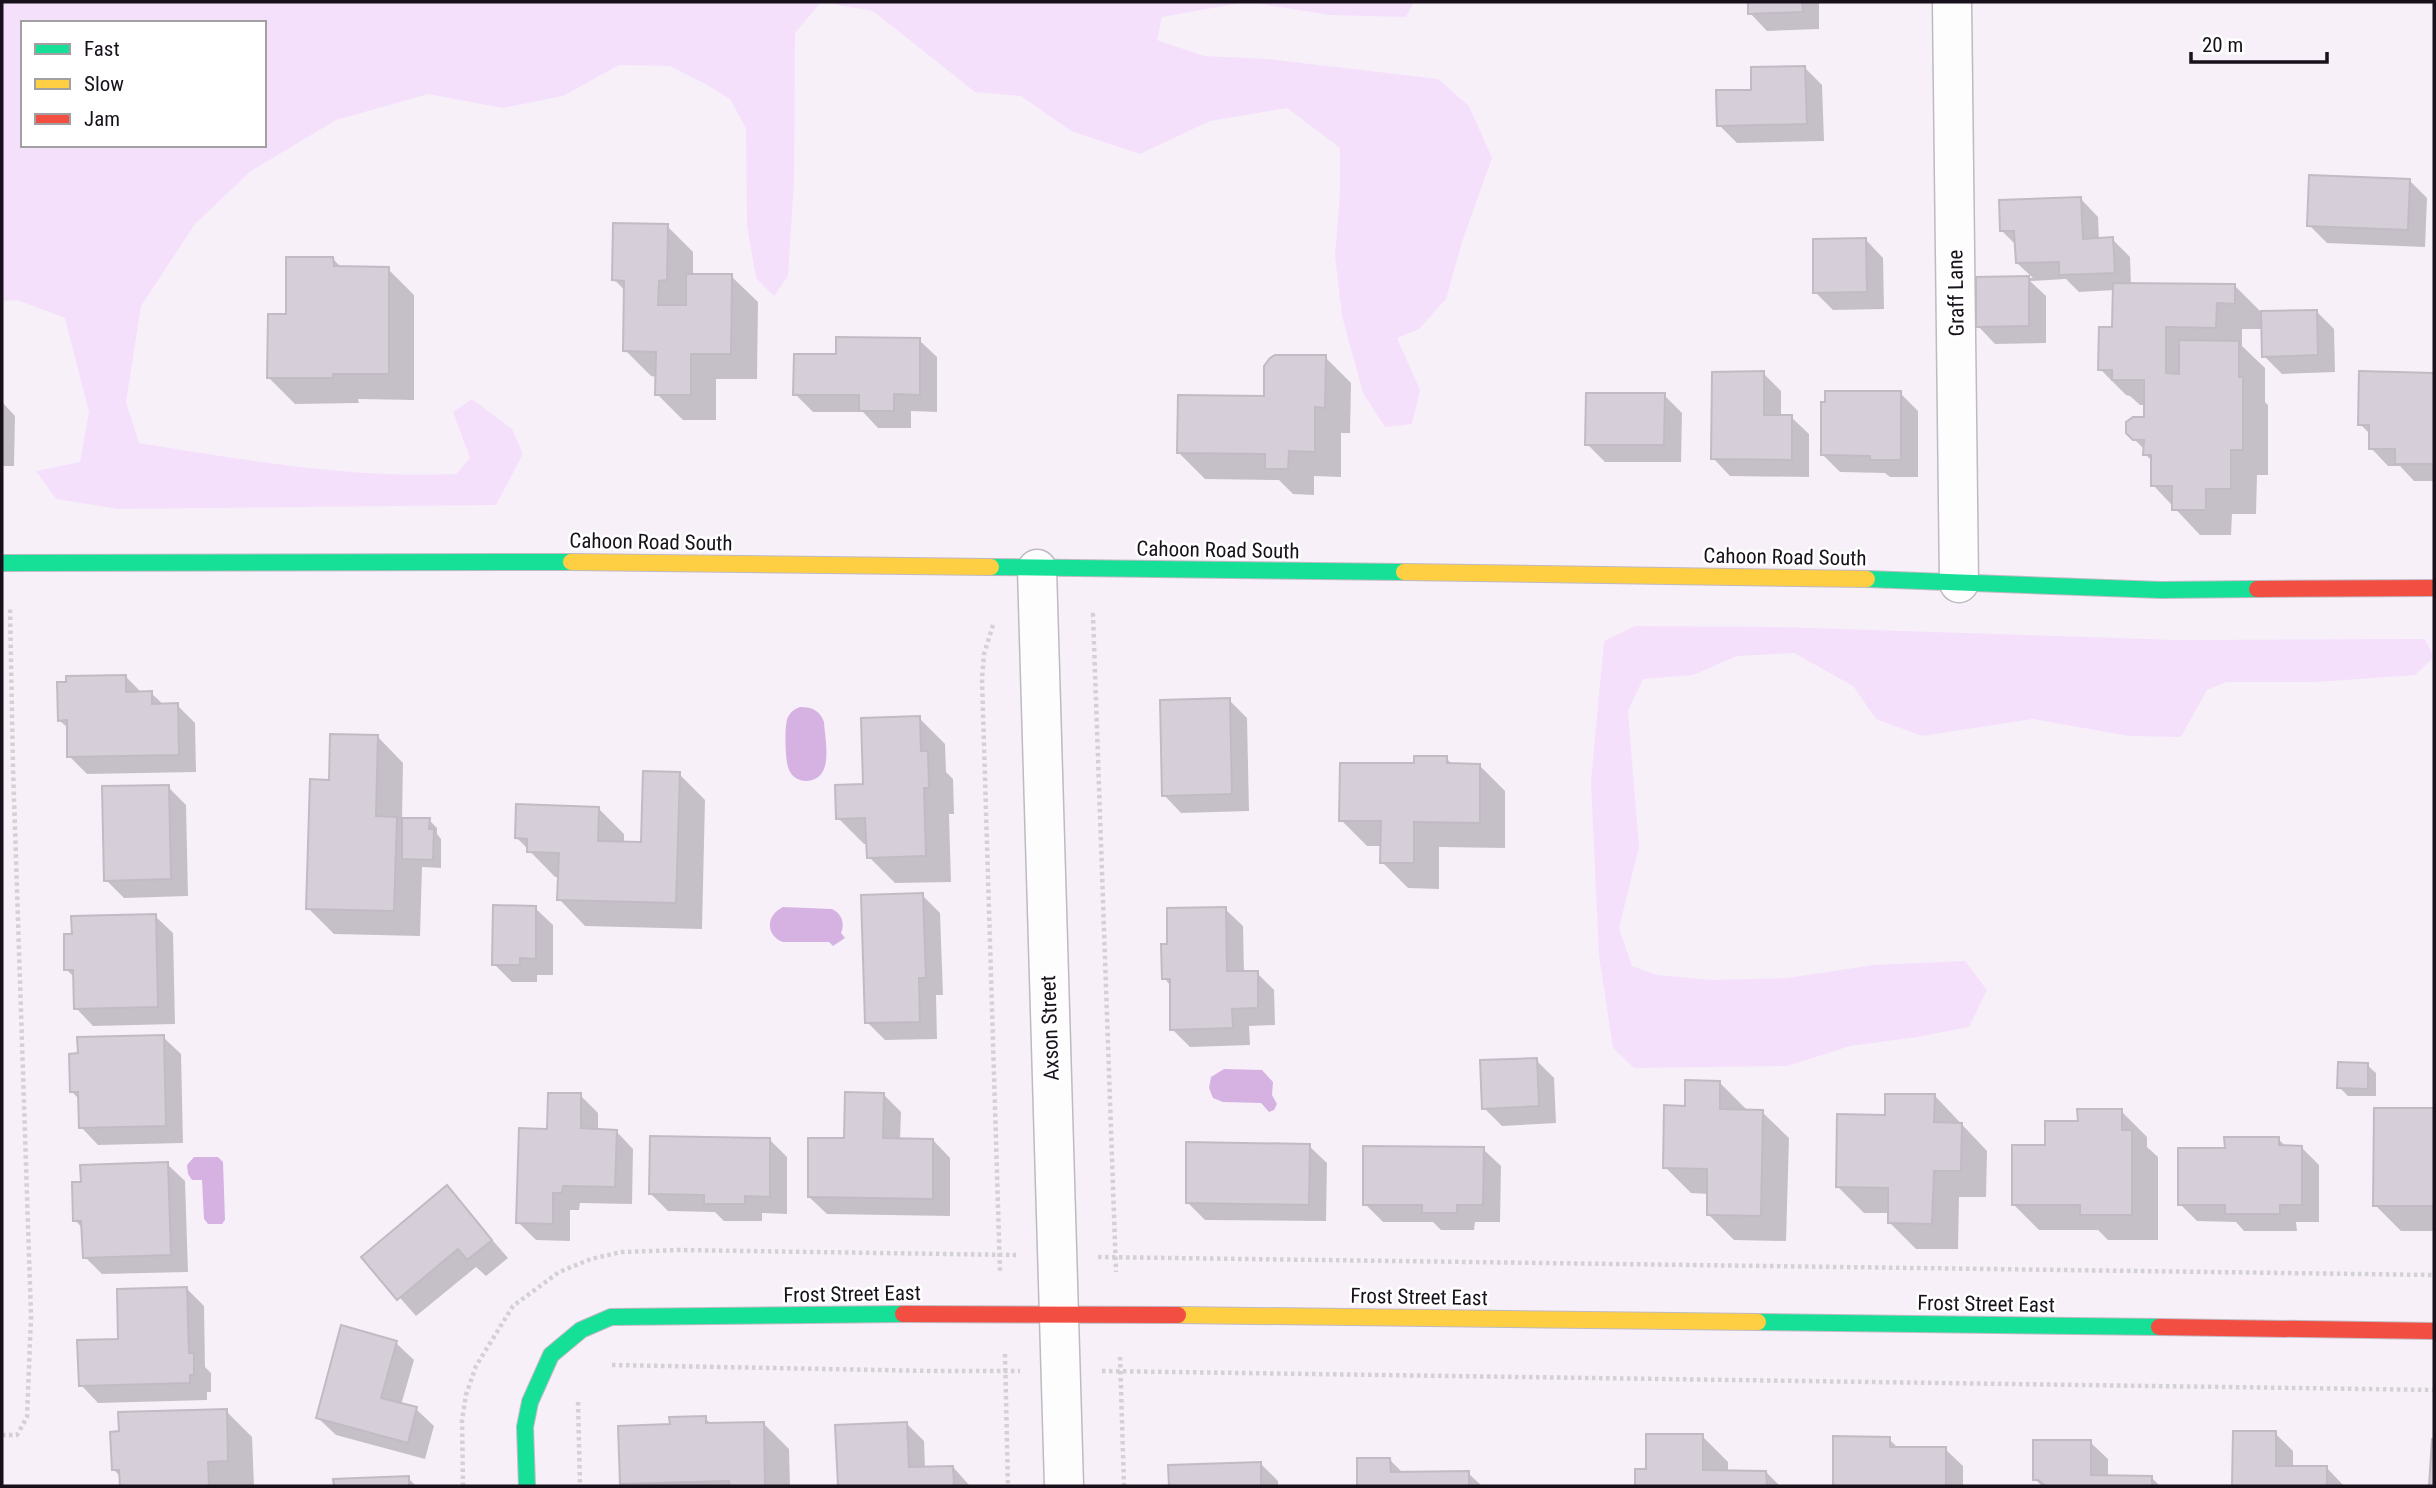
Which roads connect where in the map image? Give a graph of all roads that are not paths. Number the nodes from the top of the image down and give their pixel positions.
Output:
1 (1952, 2) edge
2 (2, 563) edge
3 (1037, 569) junction
4 (1959, 583) junction
5 (2434, 588) edge
6 (1059, 1313) junction
7 (2434, 1331) edge
8 (527, 1486) edge
9 (1064, 1486) edge

1 - 4 street, Graff Lane
2 - 3 main road, Cahoon Road South
3 - 4 main road, Cahoon Road South
3 - 6 street, Axson Street
4 - 5 main road, Cahoon Road South
6 - 7 main road, Frost Street East
6 - 8 main road, Frost Street East
6 - 9 street, Axson Street

